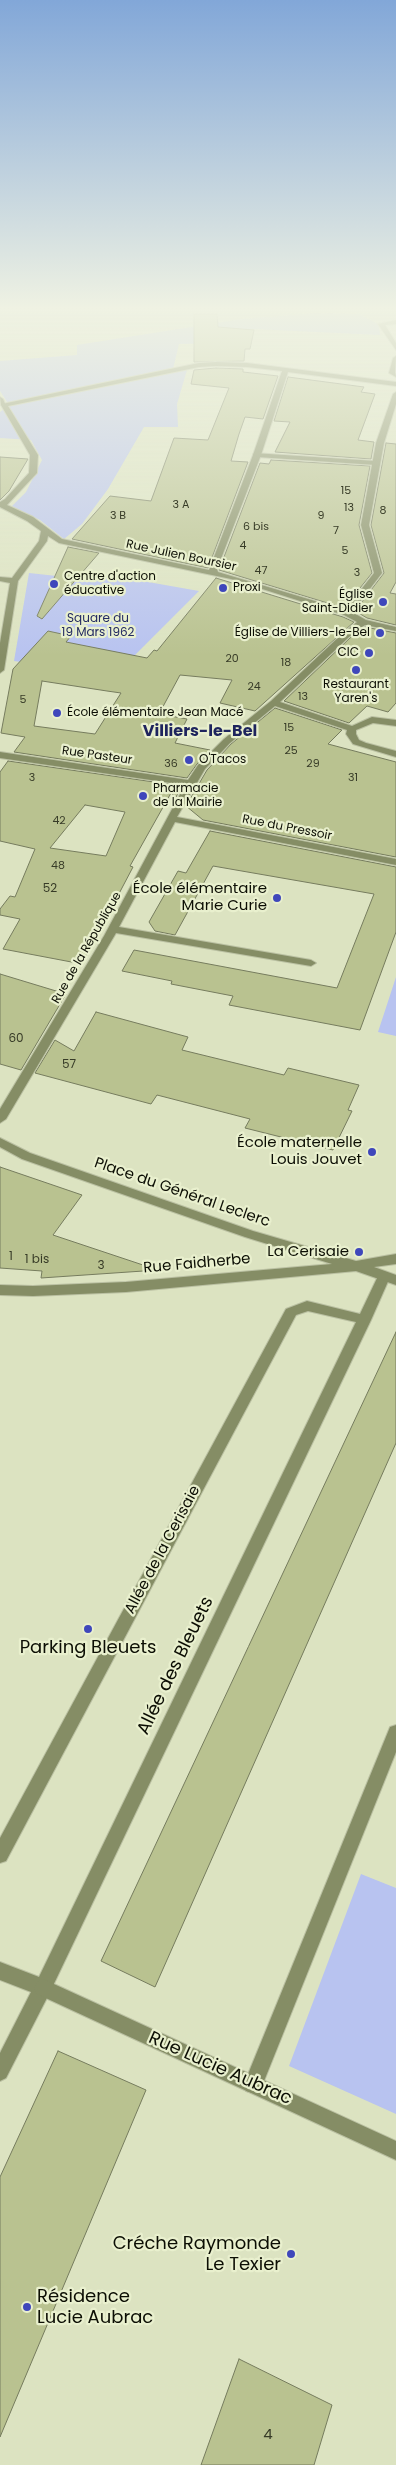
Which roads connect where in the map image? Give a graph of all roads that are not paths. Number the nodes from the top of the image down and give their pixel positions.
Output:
1 (17, 426) edge
2 (267, 426) edge
3 (386, 426) edge
4 (257, 455) junction
5 (376, 463) junction
6 (1, 504) edge
7 (45, 529) junction
8 (215, 574) junction
9 (0, 579) edge
10 (14, 581) junction
11 (348, 613) junction
12 (363, 622) junction
13 (396, 629) edge
14 (0, 670) edge
15 (274, 703) junction
16 (396, 723) edge
17 (352, 729) junction
18 (396, 754) edge
19 (0, 755) edge
20 (191, 783) junction
21 (172, 819) junction
22 (396, 862) edge
23 (114, 929) junction
24 (312, 963) dead end
25 (0, 1118) edge
26 (0, 1142) edge
27 (396, 1259) edge
28 (356, 1266) junction
29 (390, 1278) edge
30 (0, 1290) edge
31 (364, 1320) junction
32 (396, 1732) edge
33 (0, 1855) edge
34 (0, 1971) edge
35 (43, 1988) junction
36 (0, 2072) edge
37 (253, 2084) junction
38 (396, 2151) edge

1 - 6 street
2 - 4 street
3 - 5 street
4 - 5 street
4 - 8 street
5 - 11 street
6 - 7 street, Rue Julien Boursier
7 - 8 street, Rue Julien Boursier
7 - 10 street
8 - 11 street, Rue Julien Boursier
9 - 10 street
10 - 14 street
11 - 12 street, Rue Julien Boursier
12 - 13 street, Rue Julien Boursier
12 - 15 street, Rue de la République
15 - 17 street
15 - 20 street, Rue de la République
16 - 17 street
17 - 18 street
19 - 20 street, Rue Pasteur
20 - 21 street, Rue de la République
21 - 22 street, Rue du Pressoir
21 - 23 street, Rue de la République
23 - 24 street
23 - 25 street, Rue de la République
26 - 28 street, Place du Général Leclerc
27 - 28 street, Rue Faidherbe
28 - 29 street, Place du Général Leclerc
28 - 30 street, Rue Faidherbe
29 - 31 street, Allée des Bleuets
31 - 33 street, Allée de la Cerisaie
31 - 35 street, Allée des Bleuets
32 - 37 street
34 - 35 street
35 - 36 street, Allée des Bleuets
35 - 37 street, Rue Lucie Aubrac
37 - 38 street, Rue Lucie Aubrac

